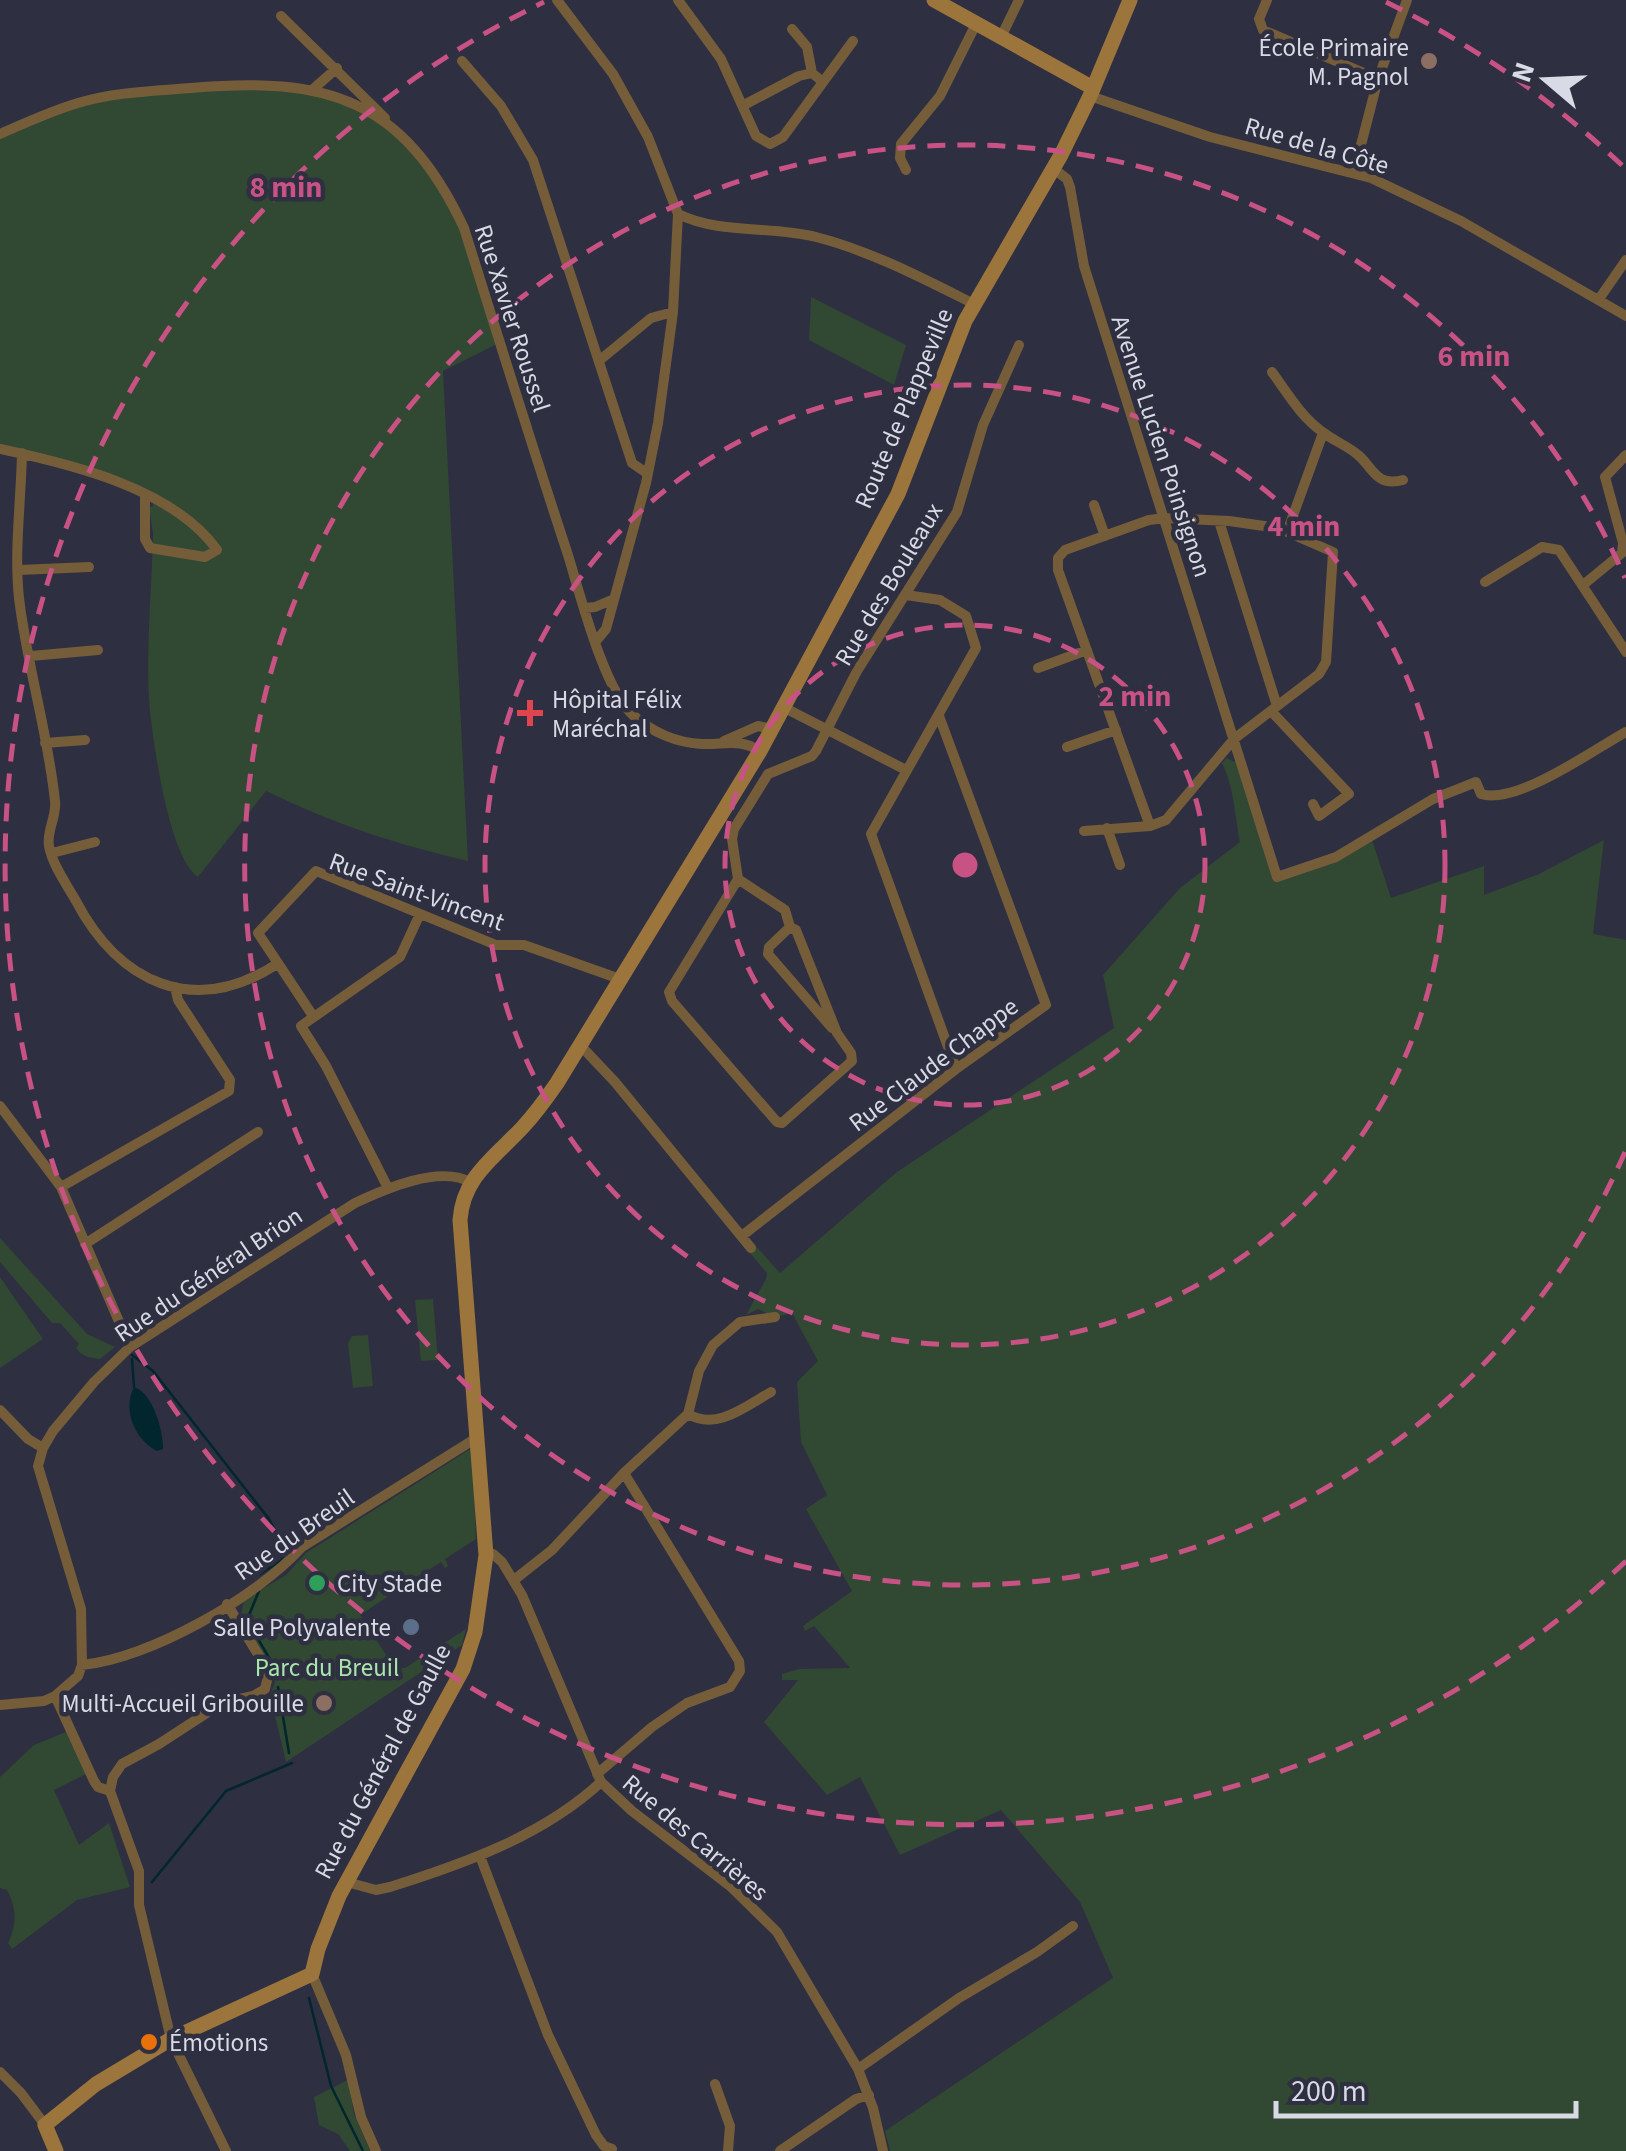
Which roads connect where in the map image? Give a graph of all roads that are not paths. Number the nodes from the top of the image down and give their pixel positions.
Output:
1 (558, 0) edge
2 (678, 0) edge
3 (934, 0) edge
4 (1019, 0) edge
5 (1130, 0) edge
6 (1267, 0) edge
7 (1407, 0) edge
8 (281, 16) dead end
9 (977, 22) junction
10 (792, 29) dead end
11 (1002, 35) junction
12 (853, 40) dead end
13 (462, 60) dead end
14 (336, 68) junction
15 (812, 74) junction
16 (1378, 80) junction
17 (823, 82) junction
18 (312, 90) junction
19 (1092, 92) junction
20 (744, 105) junction
21 (392, 127) junction
22 (0, 134) edge
23 (1054, 169) junction
24 (906, 170) dead end
25 (1354, 172) junction
26 (678, 214) junction
27 (1626, 260) edge
28 (1599, 299) junction
29 (974, 304) junction
30 (673, 312) junction
31 (1626, 316) edge
32 (1019, 345) dead end
33 (600, 360) junction
34 (1272, 372) dead end
35 (1324, 433) junction
36 (628, 448) junction
37 (0, 449) edge
38 (22, 454) junction
39 (1626, 455) edge
40 (652, 456) junction
41 (648, 474) junction
42 (1402, 480) dead end
43 (145, 496) junction
44 (1094, 504) dead end
45 (1164, 518) junction
46 (1219, 521) junction
47 (1287, 532) junction
48 (1105, 536) junction
49 (89, 567) dead end
50 (19, 570) junction
51 (1485, 582) dead end
52 (1582, 585) junction
53 (906, 595) junction
54 (614, 600) junction
55 (585, 608) junction
56 (596, 641) junction
57 (98, 650) dead end
58 (1088, 650) junction
59 (1626, 652) edge
60 (31, 656) junction
61 (1038, 668) dead end
62 (783, 707) junction
63 (1274, 708) junction
64 (939, 716) junction
65 (772, 729) junction
66 (827, 730) junction
67 (1116, 730) junction
68 (1626, 732) edge
69 (1234, 739) junction
70 (85, 740) dead end
71 (723, 741) junction
72 (45, 743) junction
73 (1067, 747) dead end
74 (760, 751) junction
75 (906, 770) junction
76 (1313, 804) dead end
77 (1150, 826) junction
78 (1107, 828) junction
79 (1084, 831) dead end
80 (95, 842) dead end
81 (52, 853) junction
82 (1120, 865) dead end
83 (738, 879) junction
84 (420, 914) junction
85 (790, 926) junction
86 (277, 964) junction
87 (620, 978) junction
88 (175, 987) junction
89 (312, 1016) junction
90 (836, 1033) junction
91 (580, 1044) junction
92 (956, 1069) junction
93 (0, 1106) edge
94 (258, 1132) dead end
95 (470, 1182) junction
96 (61, 1187) junction
97 (388, 1188) junction
98 (743, 1235) junction
99 (85, 1244) junction
100 (752, 1248) dead end
101 (775, 1317) dead end
102 (130, 1347) junction
103 (771, 1392) dead end
104 (0, 1410) edge
105 (688, 1414) junction
106 (478, 1438) junction
107 (43, 1448) junction
108 (624, 1472) junction
109 (486, 1556) junction
110 (514, 1580) junction
111 (227, 1604) junction
112 (82, 1665) junction
113 (55, 1696) junction
114 (0, 1706) edge
115 (599, 1778) junction
116 (110, 1791) junction
117 (480, 1856) junction
118 (347, 1882) junction
119 (1073, 1926) dead end
120 (312, 1974) junction
121 (171, 2039) junction
122 (858, 2069) junction
123 (0, 2072) edge
124 (715, 2084) dead end
125 (869, 2095) junction
126 (45, 2125) junction
127 (612, 2149) edge
128 (56, 2151) edge
129 (226, 2151) edge
130 (376, 2151) edge
131 (728, 2151) edge
132 (780, 2151) edge
133 (883, 2151) edge

1 - 26 street
2 - 20 street
3 - 9 street
4 - 11 street
5 - 19 street, Route de Plappeville
6 - 16 street
7 - 16 street
8 - 14 street
9 - 11 street
9 - 24 street
10 - 15 street
11 - 19 street
12 - 17 street
13 - 33 street
14 - 18 street
14 - 21 street
15 - 17 street
15 - 20 street
16 - 25 street
17 - 20 street
18 - 21 street, Rue Xavier Roussel
18 - 22 street, Rue Xavier Roussel
19 - 23 street, Route de Plappeville
19 - 25 street, Rue de la Côte
21 - 55 street, Rue Xavier Roussel
23 - 29 street, Route de Plappeville
23 - 45 street, Avenue Lucien Poinsignon
25 - 28 street, Rue de la Côte
26 - 29 street
26 - 30 street
27 - 28 street
28 - 31 street, Rue de la Côte
29 - 62 street, Route de Plappeville
30 - 33 street
30 - 40 street
32 - 53 street, Rue des Bouleaux
33 - 36 street
34 - 35 street
35 - 42 street
35 - 47 street
36 - 40 street
36 - 41 street
37 - 38 street
38 - 43 street
38 - 50 street
39 - 52 street
40 - 41 street
41 - 54 street
43 - 43 street
44 - 48 street
45 - 46 street
45 - 48 street
45 - 69 street, Avenue Lucien Poinsignon
46 - 47 street
46 - 63 street
47 - 63 street
48 - 58 street
49 - 50 street
50 - 60 street
51 - 52 street
52 - 59 street
53 - 64 street
53 - 66 street, Rue des Bouleaux
54 - 55 street
54 - 56 street
55 - 56 street, Rue Xavier Roussel
56 - 71 street, Rue Xavier Roussel
57 - 60 street
58 - 61 street
58 - 67 street
60 - 72 street
62 - 65 street, Route de Plappeville
62 - 66 street
63 - 69 street
63 - 76 street
64 - 75 street
64 - 92 street, Rue Claude Chappe
65 - 71 street, Rue Xavier Roussel
65 - 74 street, Route de Plappeville
66 - 75 street
66 - 83 street, Rue des Bouleaux
67 - 73 street
67 - 77 street
68 - 69 street, Avenue Lucien Poinsignon
69 - 77 street
70 - 72 street
71 - 74 street, Rue Xavier Roussel
72 - 81 street
74 - 87 street, Route de Plappeville
75 - 92 street
77 - 78 street
78 - 79 street
78 - 82 street
80 - 81 street
81 - 88 street
83 - 85 street
83 - 90 street
84 - 86 street, Rue Saint-Vincent
84 - 87 street, Rue Saint-Vincent
84 - 89 street
85 - 90 street
85 - 90 street
86 - 88 street
86 - 89 street, Rue Saint-Vincent
87 - 91 street
88 - 96 street
89 - 97 street
91 - 95 street
91 - 98 street
92 - 98 street, Rue Claude Chappe
93 - 96 street
94 - 99 street
95 - 97 street, Rue du Général Brion
95 - 106 street, Rue du Général de Gaulle
96 - 99 street
97 - 102 street, Rue du Général Brion
98 - 100 street
99 - 102 street
101 - 105 street
102 - 107 street, Rue du Général Brion
103 - 105 street
104 - 107 street
105 - 108 street
106 - 109 street, Rue du Général de Gaulle
106 - 111 street, Rue du Breuil
107 - 112 street
108 - 110 street
108 - 115 street
109 - 110 street, Rue des Carrières
109 - 118 street, Rue du Général de Gaulle
110 - 115 street, Rue des Carrières
111 - 112 street
111 - 116 street, Rue du Breuil
112 - 113 street
113 - 114 street
113 - 116 street
115 - 117 street
115 - 122 street, Rue des Carrières
116 - 121 street
117 - 118 street
117 - 127 street
118 - 120 street, Rue du Général de Gaulle
119 - 122 street
120 - 121 street
120 - 130 street
121 - 126 street
121 - 129 street
122 - 125 street, Rue des Carrières
123 - 126 street
124 - 131 street
125 - 132 street
125 - 133 street, Rue des Carrières
126 - 128 street

